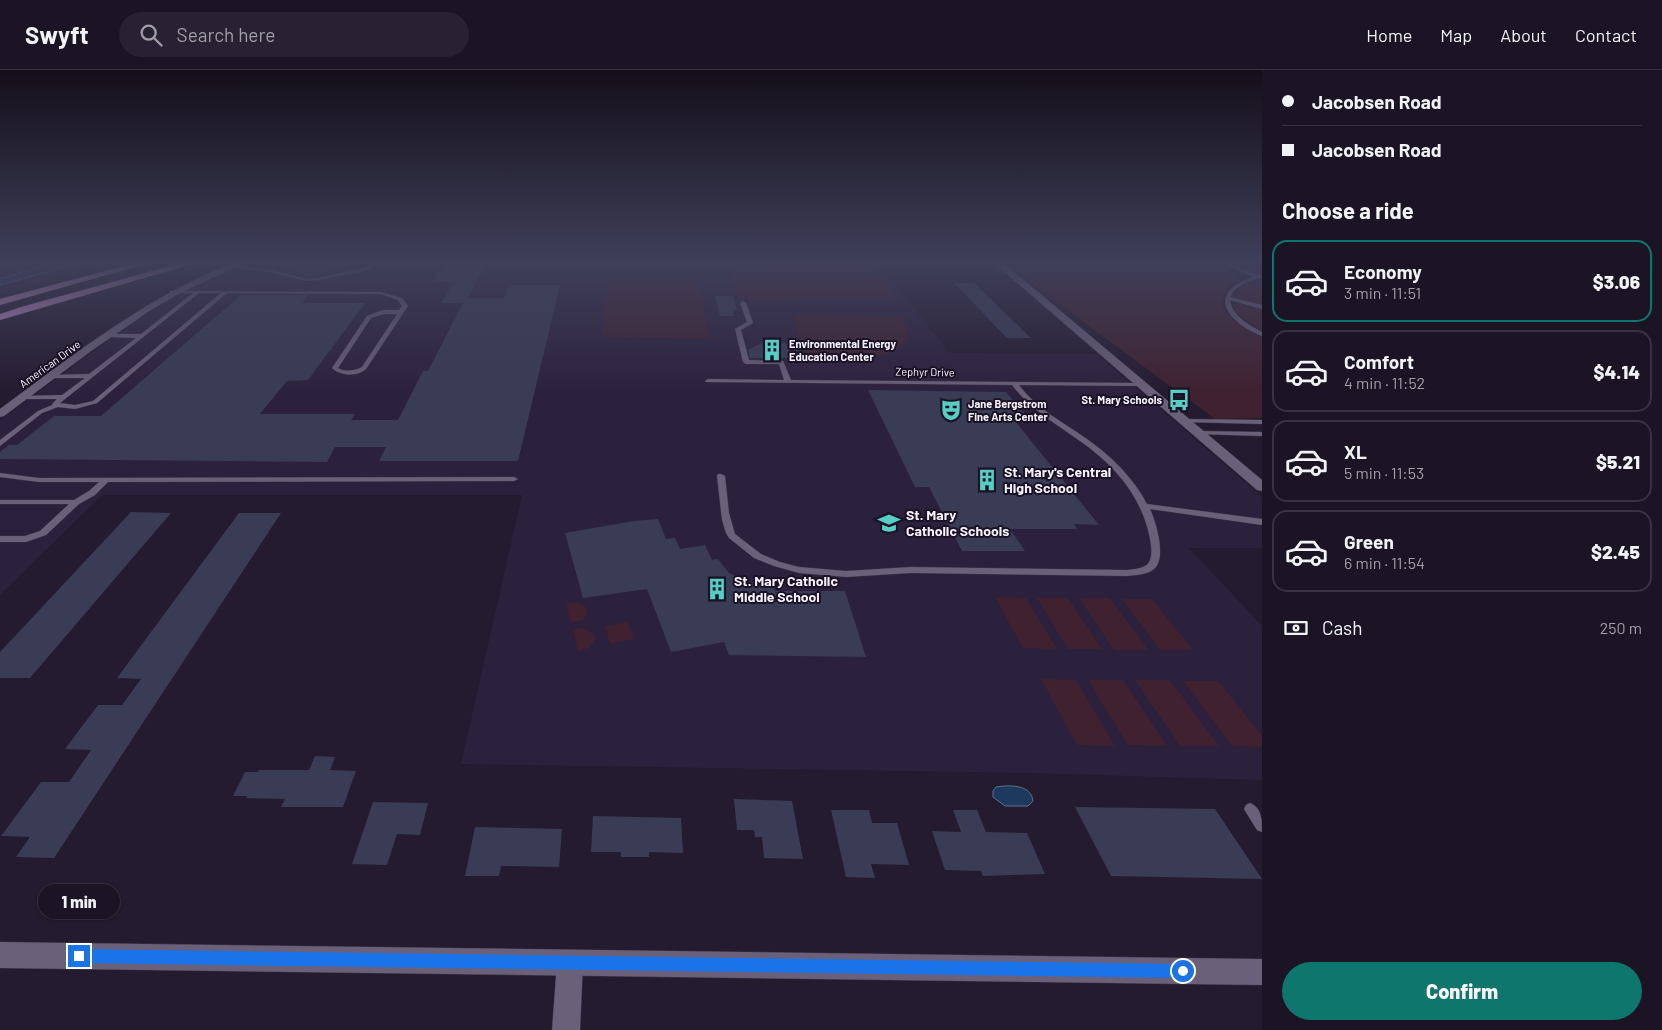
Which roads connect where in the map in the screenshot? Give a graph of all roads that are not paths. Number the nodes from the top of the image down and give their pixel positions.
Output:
1 (36, 306) edge
2 (54, 306) edge
3 (151, 306) edge
4 (180, 306) edge
5 (210, 306) edge
6 (405, 306) edge
7 (745, 306) edge
8 (1049, 306) edge
9 (1228, 306) edge
10 (401, 312) junction
11 (0, 317) edge
12 (0, 323) edge
13 (1262, 334) edge
14 (108, 335) junction
15 (142, 336) junction
16 (53, 376) junction
17 (91, 376) junction
18 (708, 381) dead end
19 (788, 381) junction
20 (1014, 383) junction
21 (1141, 384) junction
22 (64, 396) junction
23 (24, 397) junction
24 (58, 405) junction
25 (0, 414) edge
26 (1184, 421) junction
27 (1262, 422) edge
28 (1198, 433) junction
29 (1262, 434) edge
30 (0, 444) edge
31 (0, 475) edge
32 (721, 476) dead end
33 (514, 479) dead end
34 (106, 480) junction
35 (1262, 487) edge
36 (0, 502) edge
37 (76, 502) junction
38 (1145, 506) junction
39 (1262, 522) edge
40 (0, 539) edge
41 (1250, 809) dead end
42 (1262, 826) edge
43 (0, 955) edge
44 (570, 963) junction
45 (1262, 972) edge
46 (566, 1030) edge

1 - 11 highway
2 - 12 highway
3 - 14 street, American Drive
4 - 15 lane
5 - 24 lane
6 - 10 lane
7 - 19 lane
8 - 21 street
9 - 13 lane
10 - 10 lane
14 - 15 lane
14 - 16 street, American Drive
15 - 17 lane
16 - 17 lane
16 - 23 street, American Drive
17 - 22 lane
18 - 19 lane, Zephyr Drive
19 - 20 lane, Zephyr Drive
20 - 21 lane, Zephyr Drive
20 - 38 lane
21 - 26 street
22 - 23 lane
22 - 24 lane
23 - 25 street, American Drive
24 - 30 lane
26 - 27 lane
26 - 28 street
28 - 29 lane
28 - 35 street
31 - 34 lane
32 - 38 lane
33 - 34 lane
34 - 37 lane
36 - 37 lane
37 - 40 lane
38 - 39 lane
41 - 42 lane
43 - 44 street
44 - 45 street
44 - 46 street

